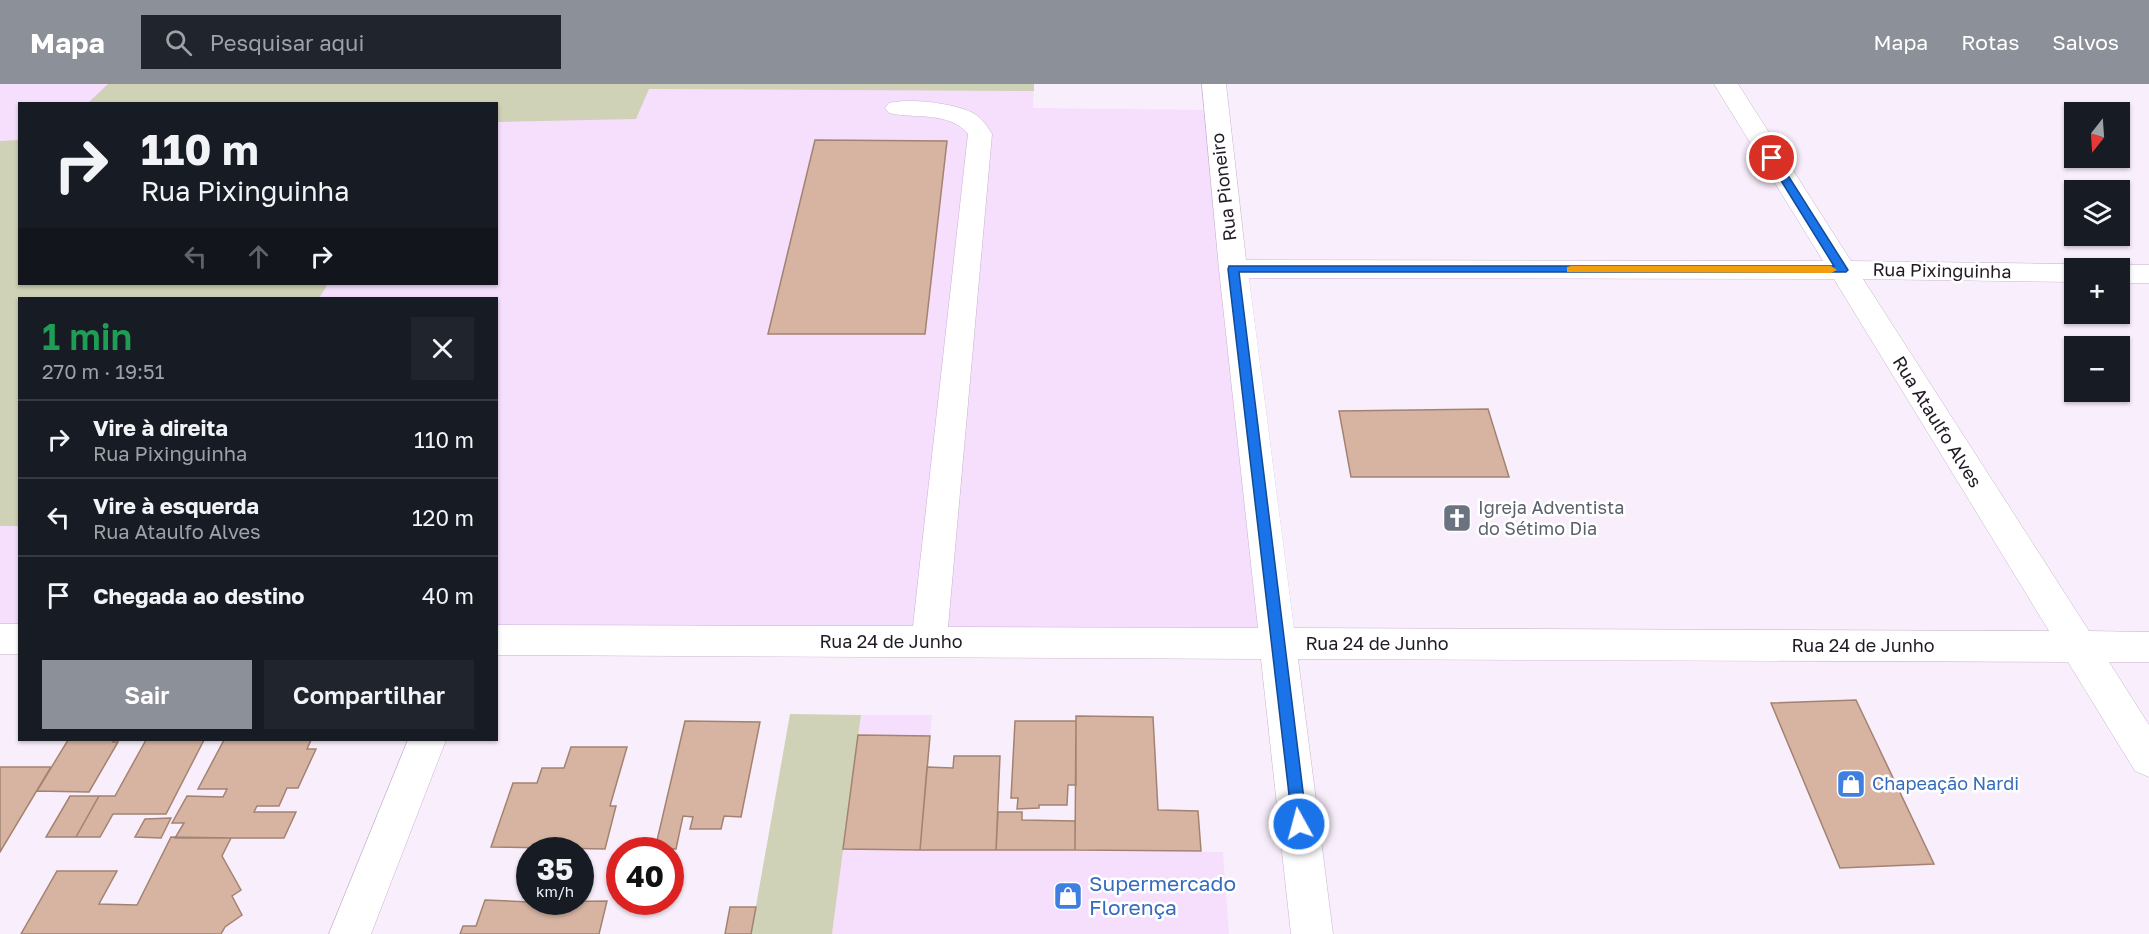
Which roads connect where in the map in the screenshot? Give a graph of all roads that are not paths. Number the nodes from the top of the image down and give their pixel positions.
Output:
1 (1214, 84) edge
2 (1726, 84) edge
3 (897, 108) dead end
4 (1233, 269) junction
5 (1842, 270) junction
6 (2064, 273) edge
7 (2130, 274) edge
8 (2149, 274) edge
9 (0, 639) edge
10 (18, 639) edge
11 (498, 640) edge
12 (929, 642) junction
13 (1277, 644) junction
14 (2078, 647) junction
15 (2149, 647) edge
16 (427, 741) edge
17 (2149, 759) edge
18 (350, 934) edge
19 (1312, 934) edge

1 - 4 street, Rua Pioneiro
2 - 5 street, Rua Ataulfo Alves
3 - 12 street
4 - 5 street, Rua Pixinguinha
4 - 13 street, Rua Pioneiro
5 - 6 street, Rua Pixinguinha
5 - 14 street, Rua Ataulfo Alves
7 - 8 street
9 - 10 street
11 - 12 street, Rua 24 de Junho
12 - 13 street, Rua 24 de Junho
13 - 14 street, Rua 24 de Junho
13 - 19 street, Rua Pioneiro
14 - 15 street, Rua 24 de Junho
14 - 17 street, Rua Ataulfo Alves
16 - 18 street

